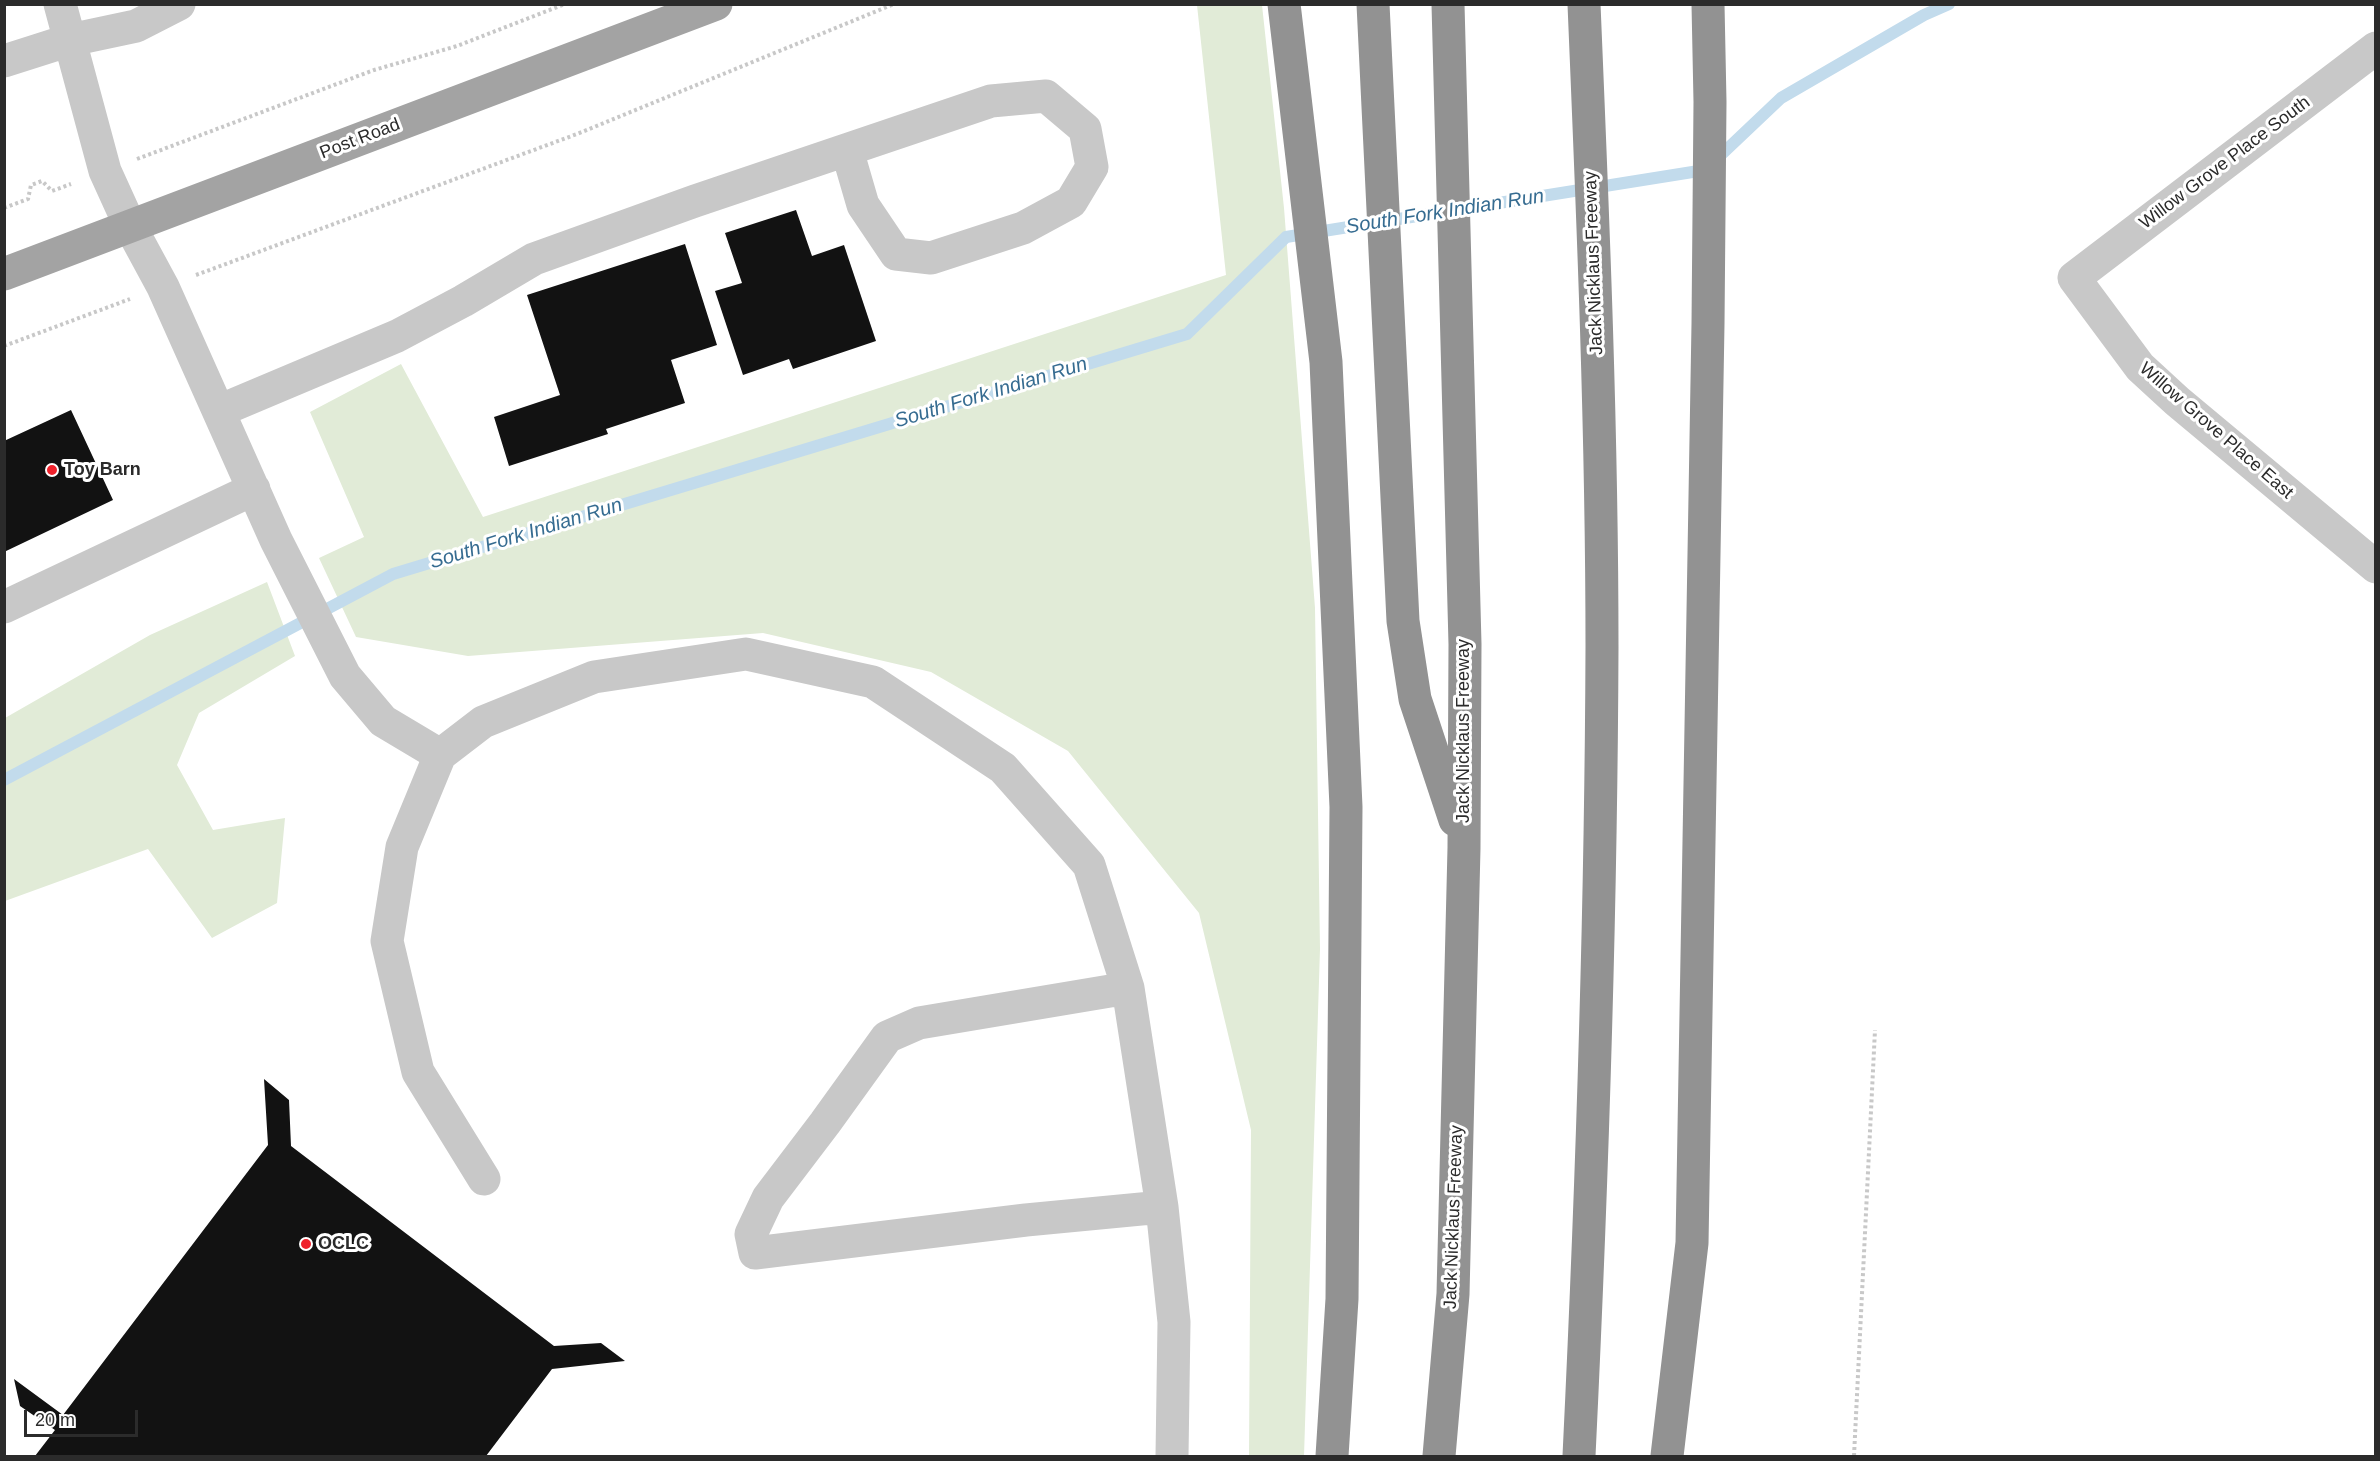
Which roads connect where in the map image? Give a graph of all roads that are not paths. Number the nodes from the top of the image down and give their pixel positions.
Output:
1 (60, 4) edge
2 (179, 4) edge
3 (716, 4) edge
4 (1284, 4) edge
5 (1373, 4) edge
6 (1448, 4) edge
7 (1584, 4) edge
8 (1708, 4) edge
9 (70, 40) junction
10 (2376, 48) edge
11 (4, 61) edge
12 (847, 150) junction
13 (130, 226) junction
14 (4, 274) edge
15 (2074, 278) joint
16 (219, 411) junction
17 (254, 489) junction
18 (2376, 567) edge
19 (4, 606) edge
20 (440, 755) junction
21 (1464, 848) junction
22 (1128, 988) junction
23 (484, 1179) dead end
24 (1162, 1207) junction
25 (1172, 1456) edge
26 (1332, 1456) edge
27 (1439, 1456) edge
28 (1579, 1456) edge
29 (1667, 1456) edge

1 - 9 street
2 - 9 street
3 - 13 main road, Post Road
4 - 26 highway
5 - 21 highway
6 - 21 highway, Jack Nicklaus Freeway
7 - 28 highway, Jack Nicklaus Freeway
8 - 29 highway
9 - 11 street
9 - 13 street
10 - 15 street, Willow Grove Place South
12 - 12 street
12 - 16 street
13 - 14 main road, Post Road
13 - 16 street
15 - 18 street, Willow Grove Place East
16 - 17 street
17 - 19 street
17 - 20 street
20 - 22 street
20 - 23 street
21 - 27 highway, Jack Nicklaus Freeway
22 - 24 street
22 - 24 street
24 - 25 street

